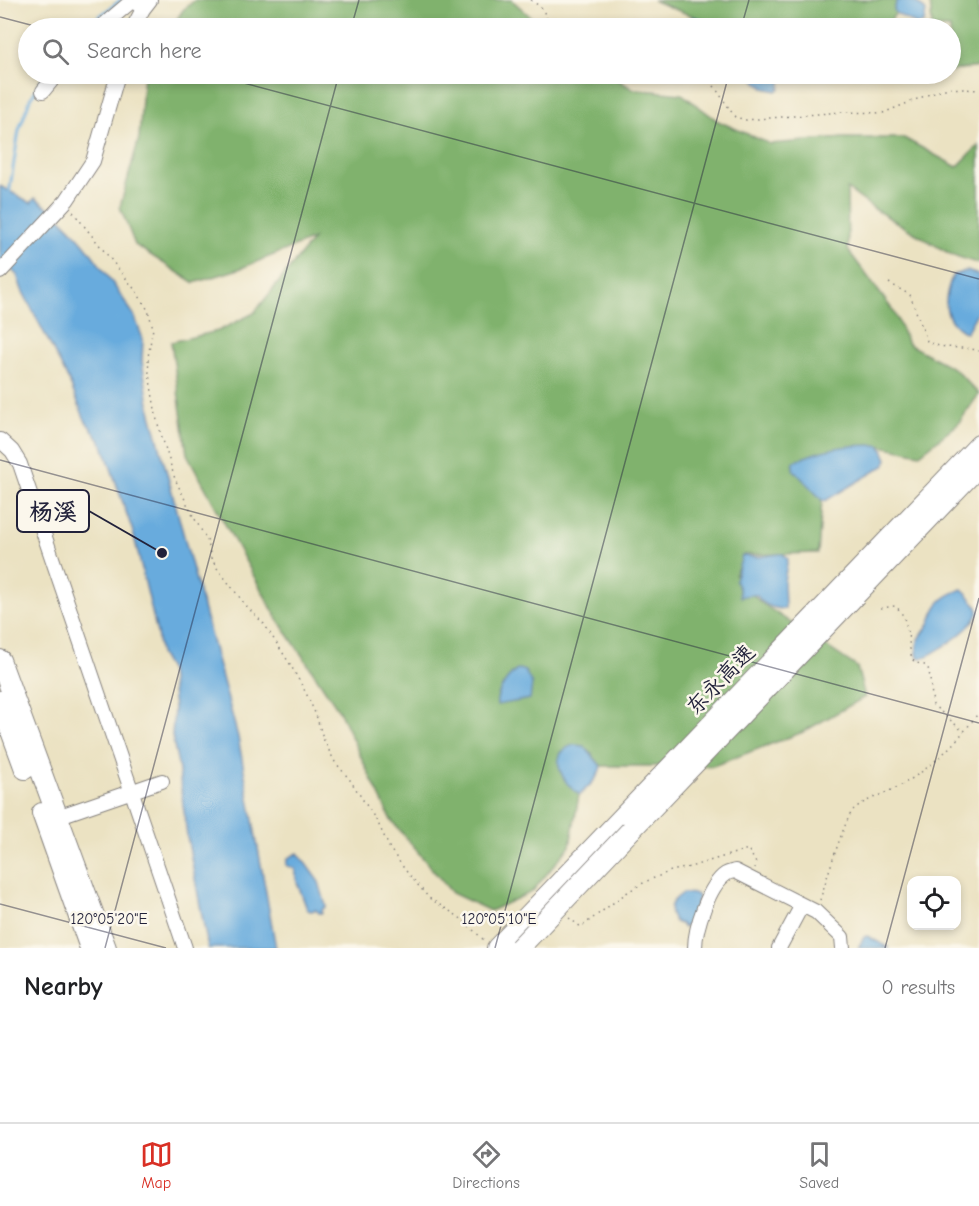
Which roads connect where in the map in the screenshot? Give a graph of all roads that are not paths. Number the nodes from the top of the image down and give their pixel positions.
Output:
1 (146, 4) edge
2 (112, 18) edge
3 (138, 18) edge
4 (49, 84) edge
5 (114, 84) edge
6 (43, 91) dead end
7 (0, 272) edge
8 (0, 440) edge
9 (979, 445) edge
10 (979, 466) edge
11 (0, 660) edge
12 (0, 701) edge
13 (162, 781) dead end
14 (132, 791) junction
15 (57, 817) junction
16 (625, 825) junction
17 (802, 905) junction
18 (491, 945) edge
19 (90, 948) edge
20 (106, 948) edge
21 (185, 948) edge
22 (519, 948) edge
23 (695, 948) edge
24 (779, 948) edge
25 (843, 948) edge

1 - 2 street
1 - 3 street
4 - 6 street
5 - 7 street
8 - 14 street
9 - 16 highway, 东永高速
10 - 16 highway, 东永高速
11 - 15 highway
12 - 19 highway
13 - 14 street
14 - 15 street
14 - 21 street
15 - 20 highway
16 - 18 highway, 东永高速
16 - 22 highway, 东永高速, bridge
17 - 23 street
17 - 24 street
17 - 25 street

